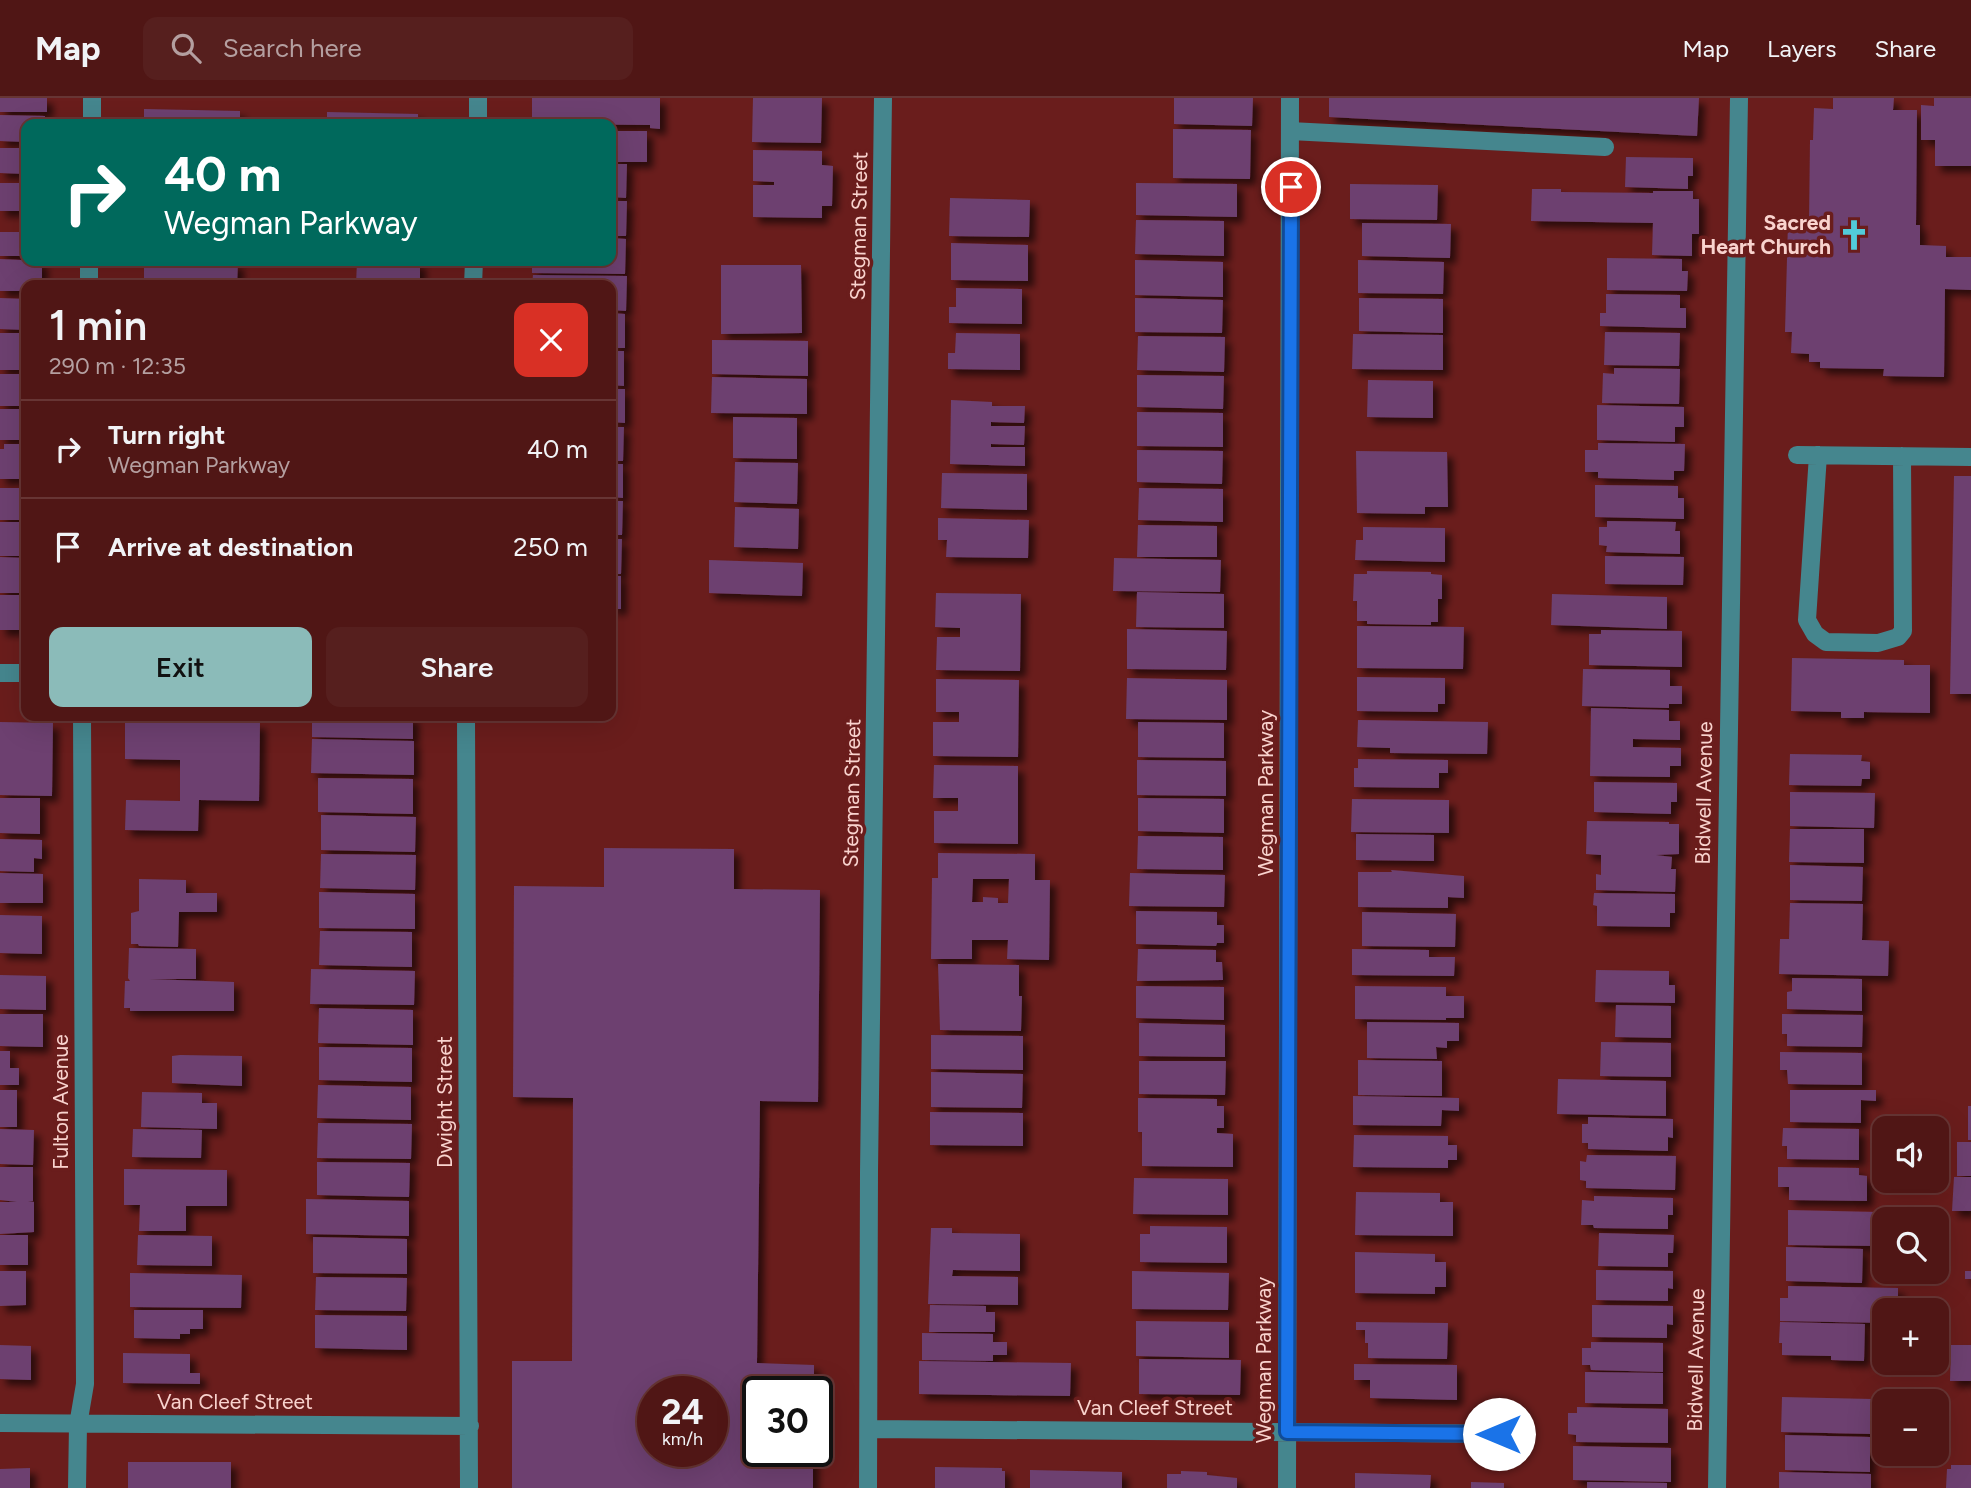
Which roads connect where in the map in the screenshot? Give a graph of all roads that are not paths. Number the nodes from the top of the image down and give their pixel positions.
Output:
1 (92, 98) edge
2 (478, 98) edge
3 (883, 98) edge
4 (1290, 98) edge
5 (1739, 98) edge
6 (92, 119) edge
7 (478, 119) edge
8 (1290, 131) junction
9 (1605, 147) dead end
10 (1797, 455) dead end
11 (1818, 455) junction
12 (1902, 456) junction
13 (1971, 457) edge
14 (0, 673) edge
15 (21, 673) edge
16 (82, 721) edge
17 (466, 721) edge
18 (0, 1423) edge
19 (78, 1425) junction
20 (470, 1426) junction
21 (869, 1429) junction
22 (1287, 1432) junction
23 (1524, 1434) dead end
24 (77, 1488) edge
25 (469, 1488) edge
26 (868, 1488) edge
27 (1287, 1488) edge
28 (1717, 1488) edge

1 - 6 street
2 - 7 street
3 - 21 street, Stegman Street
4 - 8 street, Wegman Parkway
5 - 28 street, Bidwell Avenue
8 - 9 street
8 - 22 street, Wegman Parkway
10 - 11 street
11 - 12 street
11 - 12 street
12 - 13 street
14 - 15 street
16 - 19 street, Fulton Avenue
17 - 20 street, Dwight Street
18 - 19 street, Van Cleef Street
19 - 20 street, Van Cleef Street
19 - 24 street, Fulton Avenue
20 - 25 street, Dwight Street
21 - 22 street, Van Cleef Street
21 - 26 street, Stegman Street
22 - 23 street, Van Cleef Street
22 - 27 street, Wegman Parkway

